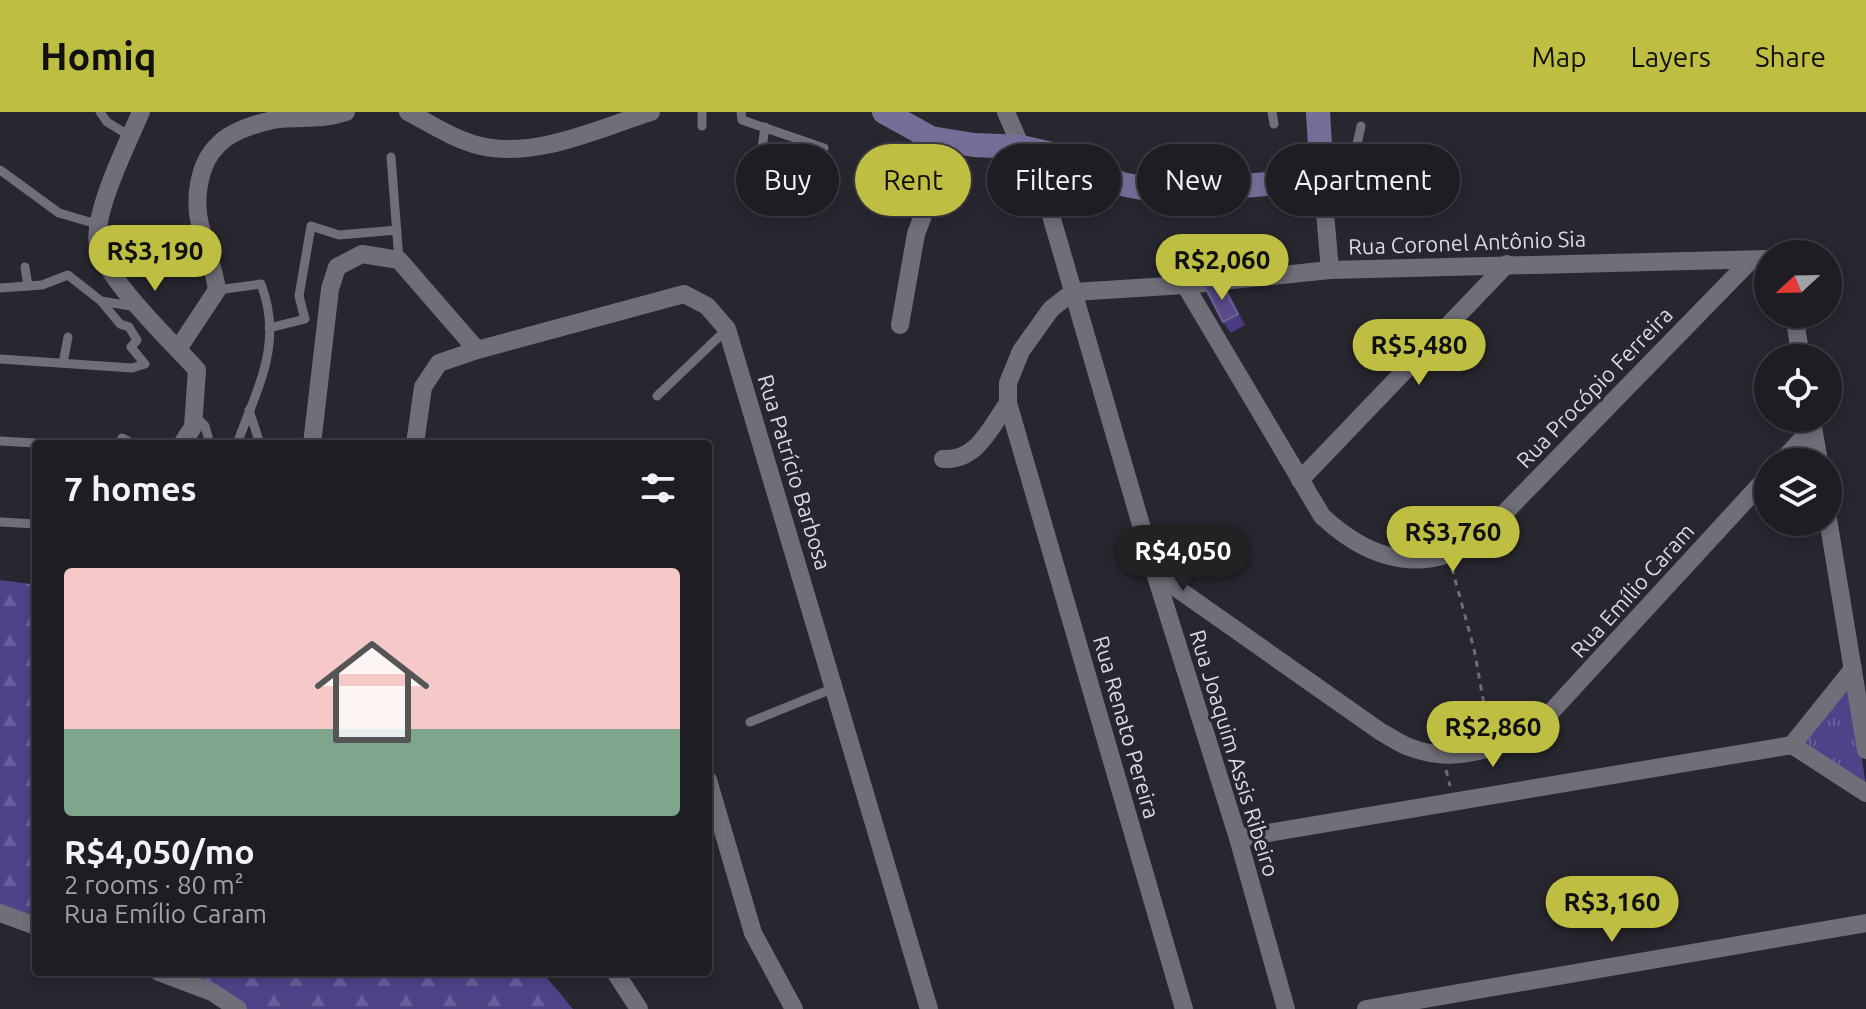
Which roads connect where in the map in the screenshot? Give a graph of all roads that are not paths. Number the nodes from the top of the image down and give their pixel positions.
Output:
1 (100, 112) edge
2 (141, 112) edge
3 (346, 112) edge
4 (408, 112) edge
5 (651, 112) edge
6 (702, 112) edge
7 (741, 112) edge
8 (884, 112) edge
9 (1006, 112) edge
10 (1272, 112) edge
11 (1318, 112) edge
12 (1274, 124) dead end
13 (702, 126) dead end
14 (1361, 126) dead end
15 (765, 127) junction
16 (130, 136) junction
17 (931, 138) junction
18 (763, 144) edge
19 (813, 144) edge
20 (1020, 144) edge
21 (1320, 144) edge
22 (1357, 144) edge
23 (987, 146) edge
24 (391, 157) dead end
25 (0, 170) edge
26 (1121, 184) edge
27 (1266, 184) edge
28 (1051, 216) edge
29 (1325, 216) edge
30 (100, 225) junction
31 (397, 230) junction
32 (399, 260) junction
33 (1754, 260) edge
34 (1507, 264) junction
35 (1754, 266) edge
36 (25, 267) dead end
37 (1330, 270) junction
38 (1185, 285) junction
39 (28, 286) junction
40 (0, 288) edge
41 (217, 290) junction
42 (1073, 292) junction
43 (101, 301) junction
44 (140, 307) junction
45 (900, 325) dead end
46 (269, 328) junction
47 (727, 329) junction
48 (68, 337) dead end
49 (178, 349) junction
50 (477, 350) junction
51 (0, 359) edge
52 (63, 363) junction
53 (657, 396) dead end
54 (1008, 403) junction
55 (249, 410) junction
56 (194, 415) junction
57 (1804, 432) edge
58 (185, 440) edge
59 (209, 440) edge
60 (238, 440) edge
61 (259, 440) edge
62 (312, 440) edge
63 (416, 440) edge
64 (0, 441) edge
65 (32, 443) edge
66 (1792, 448) edge
67 (943, 459) dead end
68 (1300, 480) junction
69 (1754, 491) edge
70 (0, 522) edge
71 (32, 524) edge
72 (1831, 536) edge
73 (1155, 573) junction
74 (1853, 669) junction
75 (834, 688) junction
76 (750, 722) dead end
77 (1792, 745) junction
78 (1866, 750) edge
79 (1866, 793) edge
80 (712, 794) edge
81 (1238, 838) junction
82 (0, 913) edge
83 (1866, 923) edge
84 (32, 925) edge
85 (170, 976) edge
86 (618, 976) edge
87 (238, 1009) edge
88 (639, 1009) edge
89 (794, 1009) edge
90 (929, 1009) edge
91 (1184, 1009) edge
92 (1286, 1009) edge
93 (1366, 1009) edge

1 - 16 lane
2 - 16 street
3 - 41 street
4 - 5 street
6 - 13 lane
7 - 15 lane
8 - 17 street
9 - 20 street
10 - 12 lane
11 - 21 street
14 - 22 lane
15 - 18 lane
15 - 19 lane
16 - 30 street
17 - 23 street
17 - 45 street
24 - 31 lane
25 - 30 lane
26 - 27 street
28 - 42 street, Rua Joaquim Assis Ribeiro
29 - 37 street
30 - 44 street
31 - 32 lane
31 - 46 lane
32 - 50 street
32 - 62 street
33 - 34 street, Rua Coronel Antônio Sia
34 - 37 street, Rua Coronel Antônio Sia
34 - 68 street
35 - 68 street, Rua Procópio Ferreira
36 - 39 lane
37 - 38 street, Rua Coronel Antônio Sia
38 - 42 street, Rua Coronel Antônio Sia
38 - 68 street, Rua Procópio Ferreira
39 - 40 lane
39 - 43 lane
41 - 46 lane
41 - 49 street
42 - 54 street, Rua Renato Pereira
42 - 73 street, Rua Joaquim Assis Ribeiro
43 - 44 lane
43 - 52 lane
44 - 49 street
46 - 55 lane
47 - 50 street, Rua Patrício Barbosa
47 - 53 lane
47 - 75 street, Rua Patrício Barbosa
48 - 52 lane
49 - 56 street
50 - 63 street, Rua Patrício Barbosa
51 - 52 lane
54 - 67 street
54 - 91 street, Rua Renato Pereira
55 - 60 lane
55 - 61 lane
56 - 58 street
56 - 59 lane
57 - 66 street
64 - 65 lane
69 - 73 street, Rua Emílio Caram
70 - 71 lane
72 - 74 street
73 - 81 street, Rua Joaquim Assis Ribeiro
74 - 77 street
74 - 78 street
75 - 76 lane
75 - 90 street, Rua Patrício Barbosa
77 - 79 street
77 - 81 street
80 - 89 street
81 - 92 street, Rua Joaquim Assis Ribeiro
82 - 84 street
83 - 93 street
85 - 87 street
86 - 88 street

